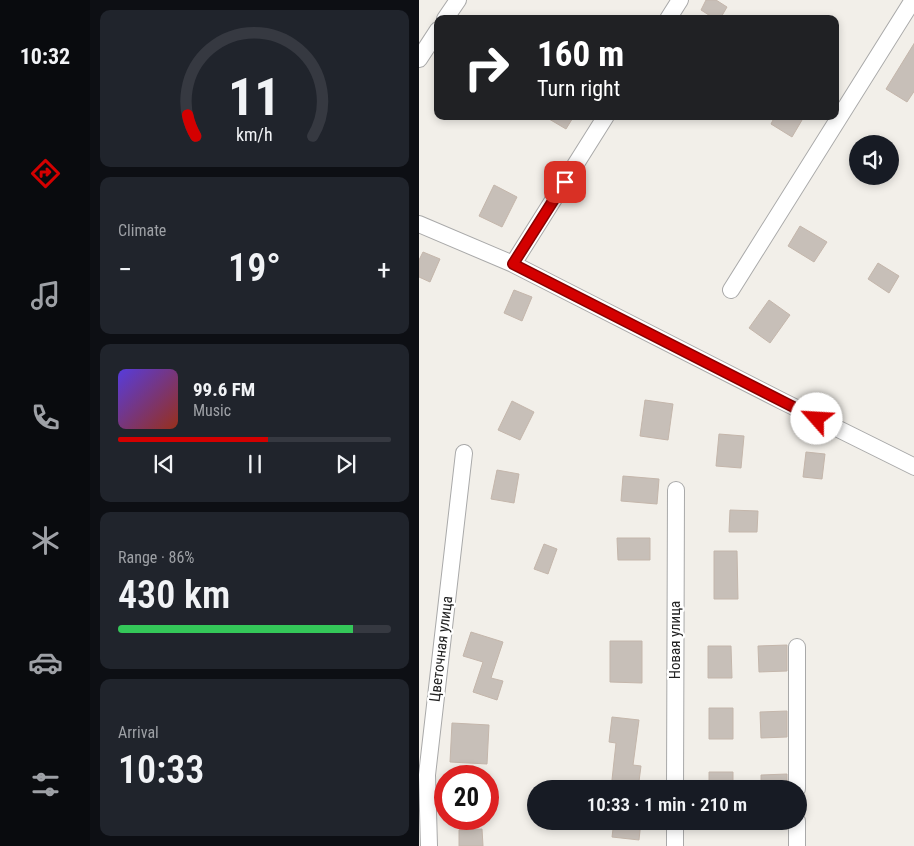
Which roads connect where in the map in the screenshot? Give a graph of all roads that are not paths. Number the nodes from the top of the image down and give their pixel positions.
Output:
1 (458, 0) edge
2 (680, 0) edge
3 (913, 0) edge
4 (448, 15) edge
5 (671, 15) edge
6 (434, 36) edge
7 (419, 59) edge
8 (839, 118) edge
9 (603, 120) edge
10 (838, 120) edge
11 (419, 224) edge
12 (513, 264) junction
13 (731, 290) dead end
14 (464, 454) dead end
15 (914, 466) edge
16 (676, 490) dead end
17 (797, 647) dead end
18 (675, 780) edge
19 (797, 780) edge
20 (675, 830) edge
21 (797, 830) edge
22 (429, 846) edge
23 (675, 846) edge
24 (797, 846) edge

1 - 4 street
2 - 5 street
3 - 8 street
6 - 7 street
9 - 12 street
10 - 13 street
11 - 12 street
12 - 15 street
14 - 22 street, Цветочная улица
16 - 18 street, Новая улица
17 - 19 street
20 - 23 street
21 - 24 street

